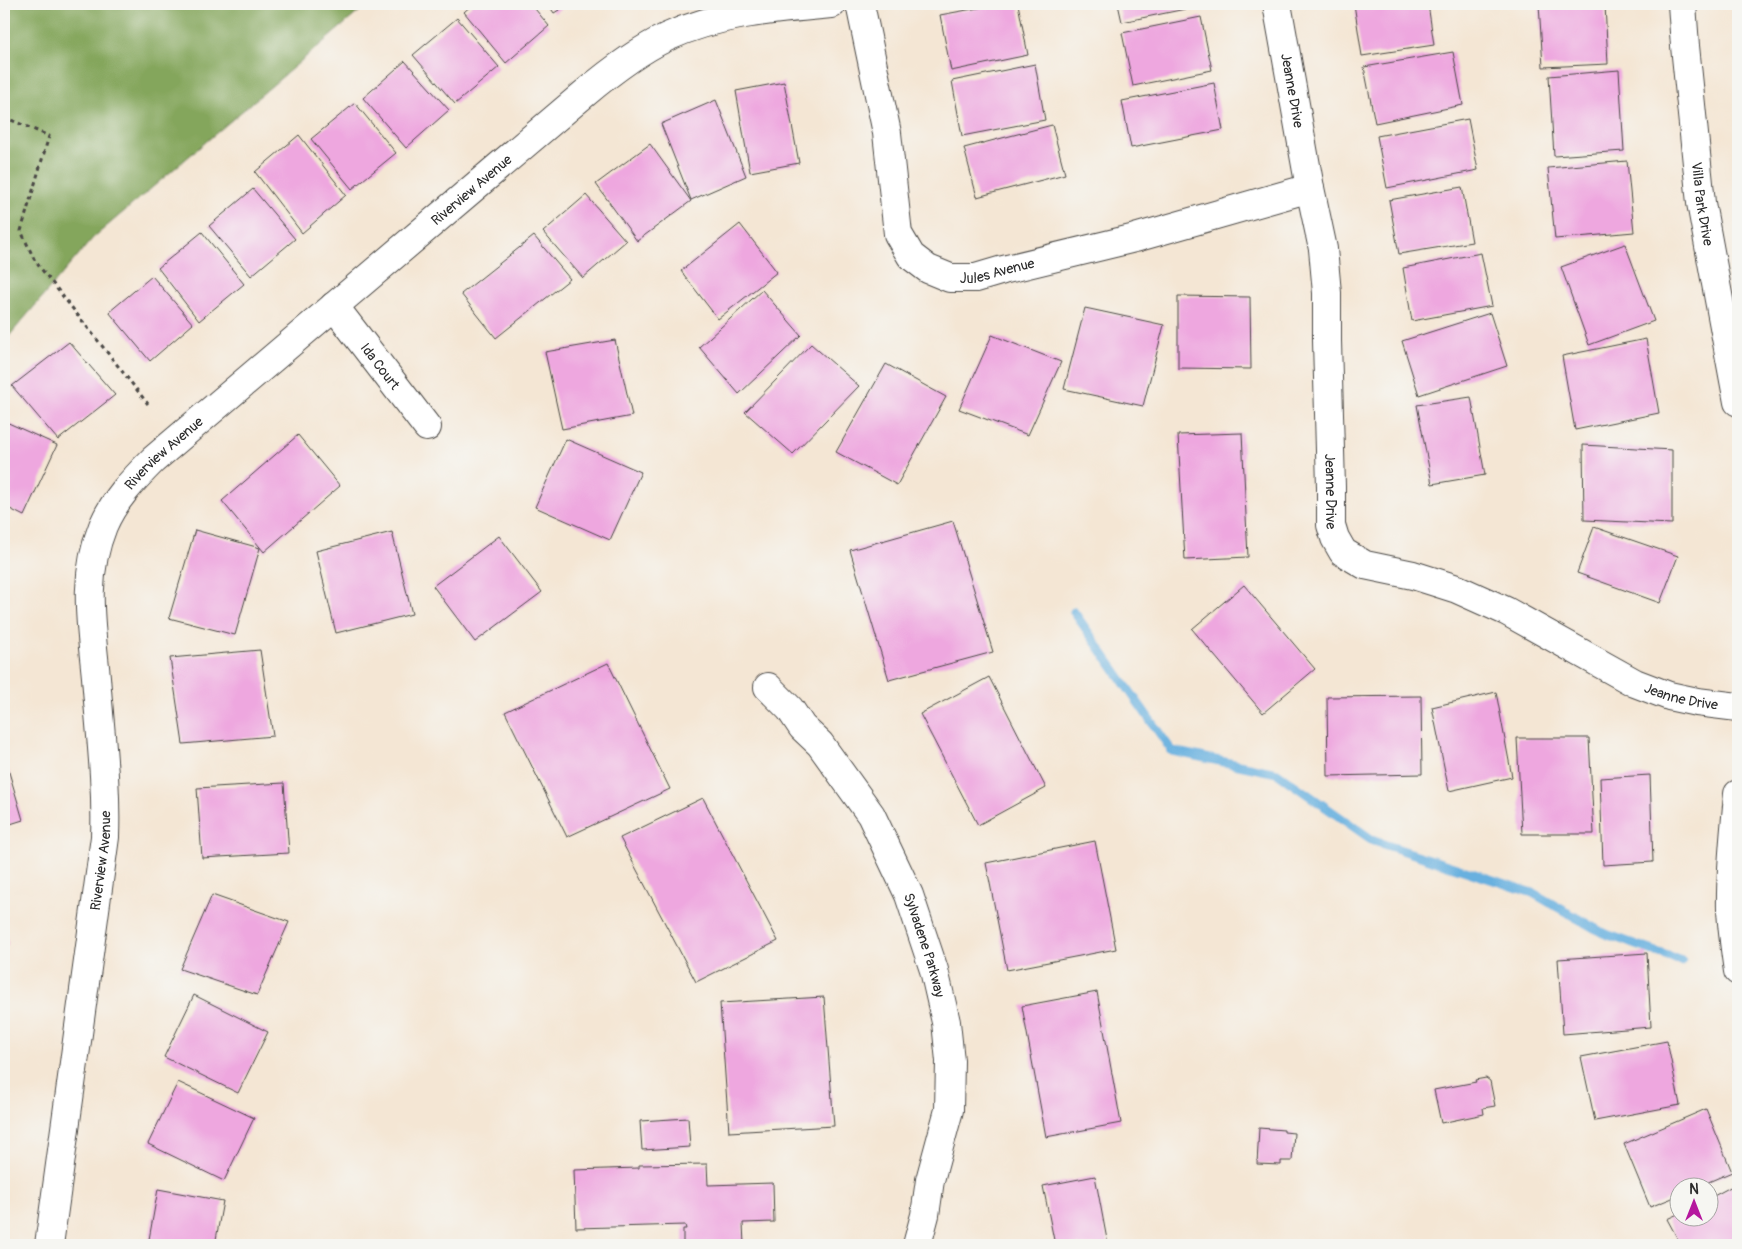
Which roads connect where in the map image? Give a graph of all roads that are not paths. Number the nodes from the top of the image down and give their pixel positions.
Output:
1 (832, 4) edge
2 (860, 4) edge
3 (1277, 4) edge
4 (1682, 4) edge
5 (1310, 188) junction
6 (334, 306) junction
7 (1738, 402) edge
8 (427, 427) dead end
9 (768, 687) dead end
10 (1738, 707) edge
11 (1738, 794) edge
12 (1738, 971) edge
13 (49, 1245) edge
14 (918, 1245) edge

1 - 6 street, Riverview Avenue
2 - 5 street, Jules Avenue
3 - 5 street, Jeanne Drive
4 - 7 street, Villa Park Drive
5 - 10 street, Jeanne Drive
6 - 8 street, Ida Court
6 - 13 street, Riverview Avenue
9 - 14 street, Sylvadene Parkway
11 - 12 street

